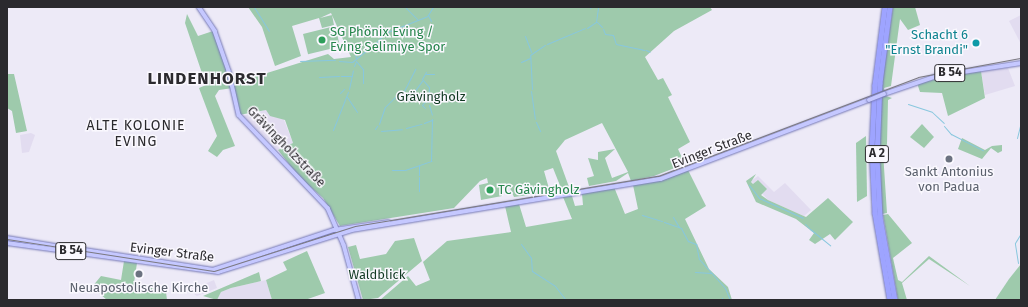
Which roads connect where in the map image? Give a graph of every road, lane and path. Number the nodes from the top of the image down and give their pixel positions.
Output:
1 (199, 7) edge
2 (885, 7) edge
3 (890, 7) edge
4 (1021, 63) edge
5 (402, 222) junction
6 (338, 229) junction
7 (340, 233) junction
8 (7, 238) edge
9 (7, 243) edge
10 (359, 300) edge
11 (890, 300) edge
12 (895, 300) edge

1 - 6 main road, Grävingholzstraße
2 - 11 highway, A 2
3 - 12 highway, A 2
4 - 5 main road, Evinger Straße / B 54, bridge
5 - 6 main road, Evinger Straße / B 54
5 - 7 main road, Evinger Straße / B 54
6 - 7 main road, Grävingholzstraße
6 - 8 main road, Evinger Straße / B 54
7 - 9 main road, Evinger Straße / B 54
7 - 10 main road, Grävingholzstraße

